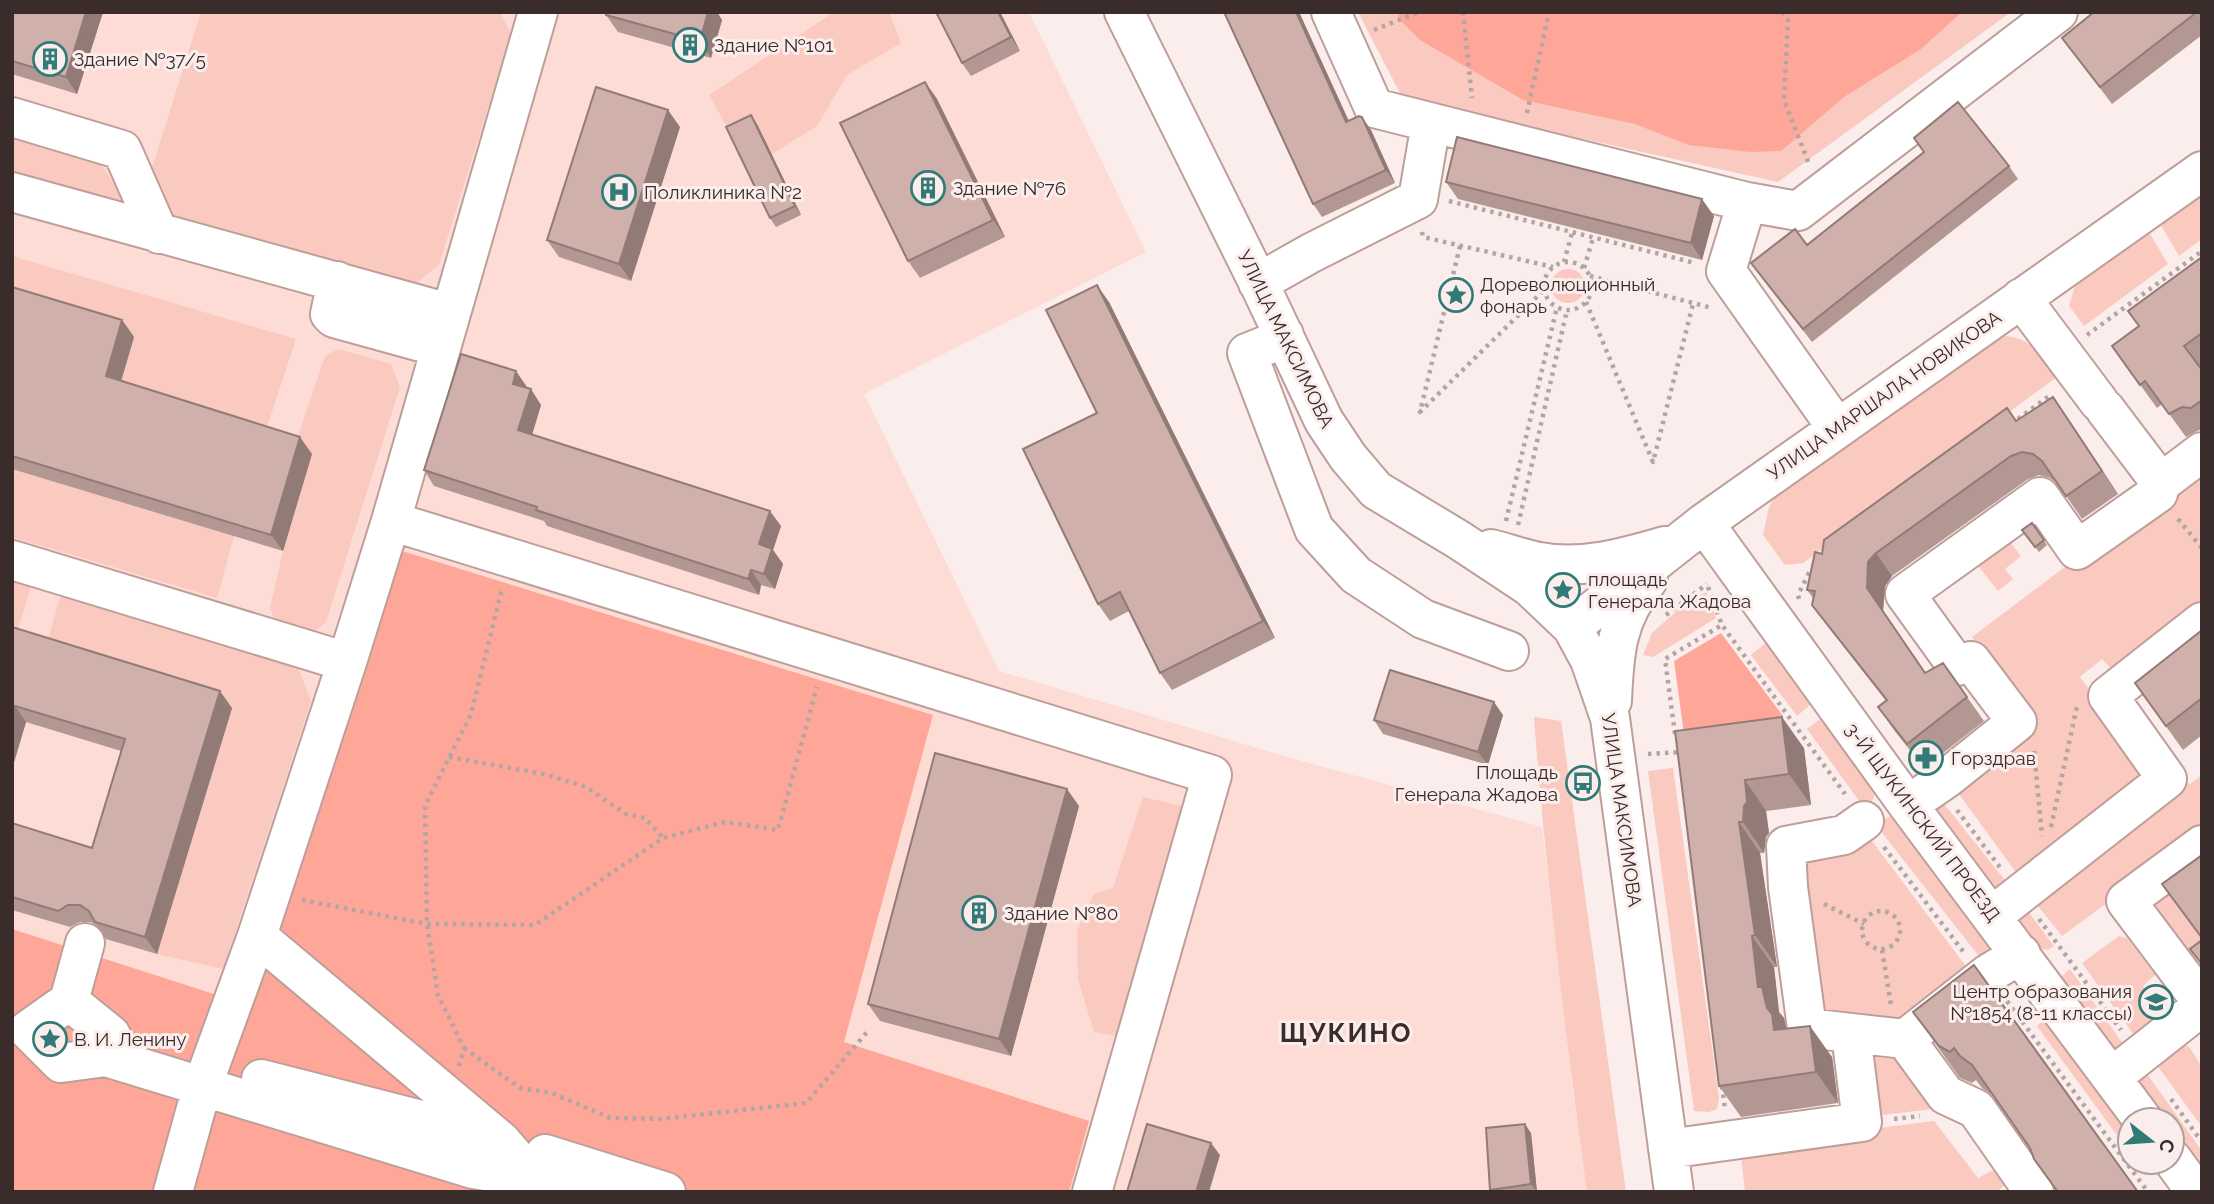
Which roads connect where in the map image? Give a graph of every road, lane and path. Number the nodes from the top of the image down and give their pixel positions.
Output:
1 (538, 12) edge
2 (1124, 12) edge
3 (1419, 12) edge
4 (1463, 12) edge
5 (1549, 12) edge
6 (1784, 12) edge
7 (2058, 12) edge
8 (1337, 27) edge
9 (12, 117) edge
10 (1431, 123) junction
11 (1476, 134) junction
12 (1519, 145) junction
13 (2202, 171) edge
14 (12, 192) edge
15 (1821, 194) junction
16 (1418, 197) junction
17 (1747, 202) junction
18 (1572, 233) junction
19 (159, 234) junction
20 (1593, 238) junction
21 (1460, 246) junction
22 (2202, 251) edge
23 (1564, 262) junction
24 (1553, 267) junction
25 (1584, 268) junction
26 (1726, 271) junction
27 (1590, 276) junction
28 (1258, 283) junction
29 (1544, 290) junction
30 (2021, 298) junction
31 (1586, 302) junction
32 (1693, 303) junction
33 (1557, 307) junction
34 (1567, 310) junction
35 (1761, 320) junction
36 (444, 330) junction
37 (1283, 335) junction
38 (2062, 353) junction
39 (1837, 428) junction
40 (2202, 453) edge
41 (2161, 483) junction
42 (391, 521) junction
43 (1505, 523) dead end
44 (1518, 526) dead end
45 (1692, 532) junction
46 (1459, 540) junction
47 (510, 558) junction
48 (12, 560) edge
49 (2202, 622) edge
50 (1722, 625) junction
51 (1572, 627) junction
52 (1509, 651) dead end
53 (825, 655) junction
54 (347, 663) junction
55 (2080, 693) dead end
56 (1610, 718) junction
57 (2017, 722) junction
58 (1804, 736) junction
59 (1791, 738) dead end
60 (1690, 751) edge
61 (1678, 753) junction
62 (1644, 755) dead end
63 (449, 757) junction
64 (1908, 805) junction
65 (1864, 821) junction
66 (663, 838) junction
67 (2202, 845) edge
68 (2042, 869) junction
69 (271, 894) junction
70 (1992, 916) junction
71 (427, 924) junction
72 (257, 936) junction
73 (85, 943) dead end
74 (1882, 950) junction
75 (2021, 954) junction
76 (1987, 974) junction
77 (69, 1000) junction
78 (2202, 1004) edge
79 (20, 1027) edge
80 (867, 1032) edge
81 (1851, 1034) junction
82 (1901, 1039) junction
83 (108, 1046) junction
84 (464, 1048) junction
85 (207, 1077) junction
86 (2112, 1077) junction
87 (1722, 1086) edge
88 (450, 1100) junction
89 (2133, 1106) edge
90 (501, 1141) junction
91 (1730, 1141) junction
92 (1668, 1149) junction
93 (2184, 1176) edge
94 (542, 1185) edge
95 (173, 1192) edge
96 (580, 1192) edge
97 (666, 1192) edge
98 (1092, 1192) edge
99 (1674, 1192) edge
100 (2035, 1192) edge
101 (2148, 1192) edge
102 (2196, 1192) edge

1 - 36 street
2 - 28 street, УЛИЦА МАКСИМОВА
3 - 8 path
4 - 11 path
5 - 12 path
6 - 15 path
7 - 15 street
8 - 10 street
9 - 19 street
10 - 11 street
10 - 16 street
11 - 12 street
12 - 17 street
13 - 30 street, УЛИЦА МАРШАЛА НОВИКОВА
14 - 19 street
15 - 17 street
16 - 18 path
16 - 21 path
16 - 28 street
17 - 26 street
18 - 20 path
18 - 23 path
19 - 36 street
20 - 25 path
20 - 26 path
21 - 24 path
21 - 29 path
22 - 38 path
23 - 24 path
23 - 25 path
24 - 29 path
25 - 27 path
26 - 35 street
27 - 31 path
27 - 32 path
28 - 37 street, УЛИЦА МАКСИМОВА
29 - 33 path
30 - 38 street
30 - 39 street, УЛИЦА МАРШАЛА НОВИКОВА
31 - 32 path
31 - 34 path
32 - 35 path
33 - 34 path
33 - 43 path
34 - 44 path
35 - 39 street
36 - 42 street
37 - 46 street, УЛИЦА МАКСИМОВА
37 - 52 street
38 - 41 street
39 - 45 street, УЛИЦА МАРШАЛА НОВИКОВА
40 - 41 street
41 - 57 street
42 - 47 street
42 - 54 street
45 - 46 street
45 - 50 path
45 - 51 street, УЛИЦА МАРШАЛА НОВИКОВА
45 - 56 street
45 - 64 street, 3-Й ЩУКИНСКИЙ ПРОЕЗД
46 - 51 street, УЛИЦА МАКСИМОВА
47 - 53 street
47 - 63 path
48 - 54 street
49 - 68 street
50 - 58 path
50 - 61 path
51 - 56 street, УЛИЦА МАКСИМОВА
53 - 66 path
53 - 98 street
54 - 69 street
55 - 68 path
56 - 92 street, УЛИЦА МАКСИМОВА
57 - 64 street
57 - 68 path
58 - 59 path
58 - 65 path
60 - 61 path
61 - 62 path
63 - 66 path
63 - 71 path
64 - 70 street, 3-Й ЩУКИНСКИЙ ПРОЕЗД
65 - 76 path
65 - 81 street
66 - 71 path
67 - 78 street
68 - 70 street
69 - 71 path
69 - 72 street
70 - 75 street, 3-Й ЩУКИНСКИЙ ПРОЕЗД
71 - 84 path
72 - 85 street
72 - 88 street
73 - 77 street
74 - 74 path
74 - 82 path
75 - 76 street
75 - 86 street, 3-Й ЩУКИНСКИЙ ПРОЕЗД
76 - 82 street
76 - 101 path
77 - 79 street
77 - 83 street
78 - 86 street
79 - 83 street
80 - 84 path
81 - 82 street
81 - 91 street
82 - 100 street
83 - 85 street
84 - 88 path
85 - 90 street
85 - 94 street
85 - 95 street
86 - 89 street, 3-Й ЩУКИНСКИЙ ПРОЕЗД
87 - 91 path
88 - 90 street
90 - 94 street
90 - 97 street
91 - 92 street
92 - 99 street, УЛИЦА МАКСИМОВА
93 - 102 street
94 - 96 street

